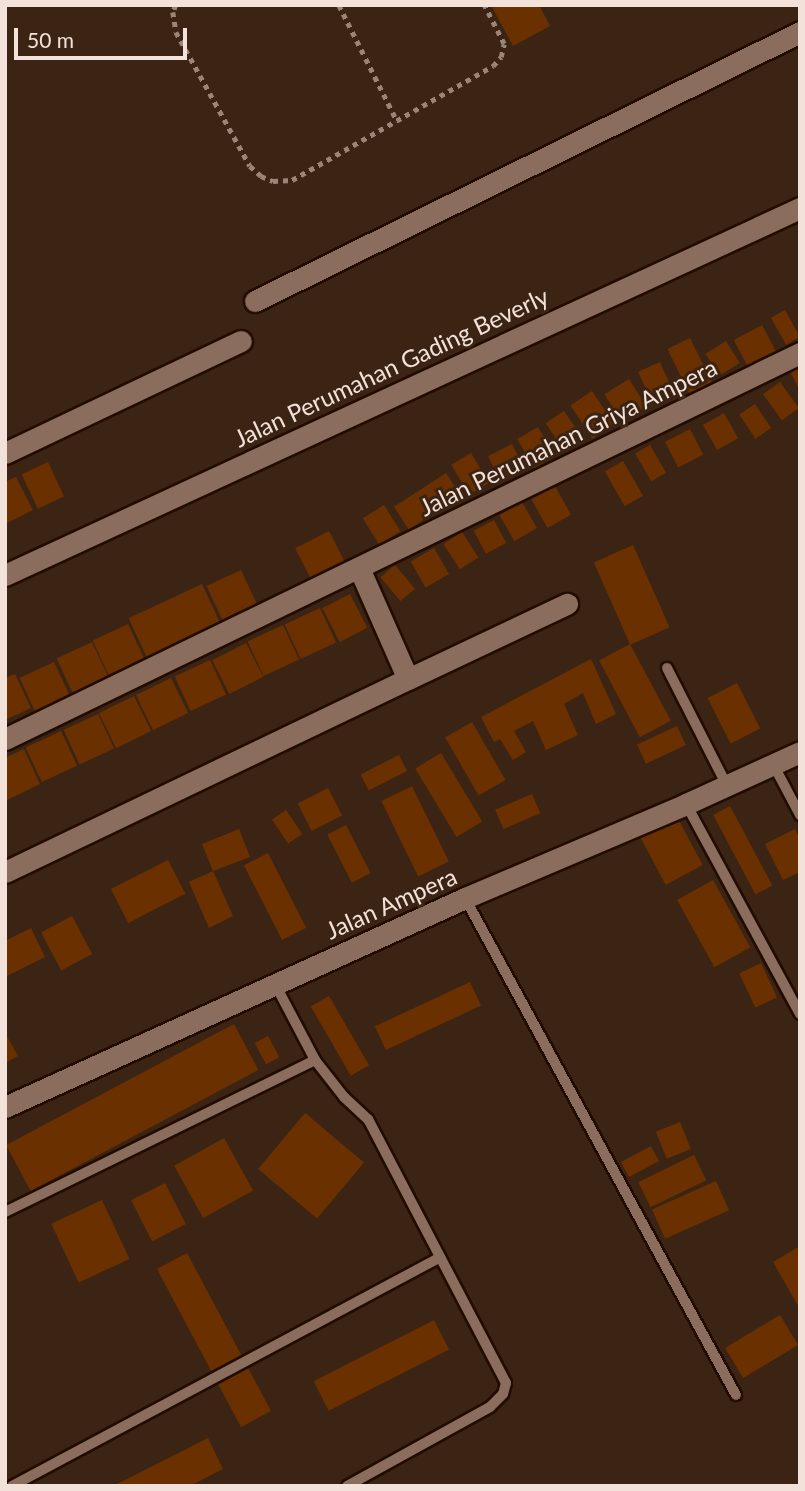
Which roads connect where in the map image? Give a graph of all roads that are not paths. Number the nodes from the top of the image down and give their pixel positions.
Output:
1 (800, 32) edge
2 (800, 208) edge
3 (255, 301) dead end
4 (242, 341) dead end
5 (800, 353) edge
6 (5, 453) edge
7 (359, 568) junction
8 (5, 575) edge
9 (566, 604) dead end
10 (667, 668) dead end
11 (408, 679) junction
12 (5, 739) edge
13 (800, 752) edge
14 (773, 764) junction
15 (727, 786) junction
16 (686, 804) junction
17 (800, 815) edge
18 (5, 872) edge
19 (465, 898) junction
20 (275, 984) junction
21 (800, 1014) edge
22 (315, 1060) junction
23 (5, 1107) edge
24 (5, 1212) edge
25 (440, 1257) junction
26 (736, 1395) dead end
27 (5, 1475) edge
28 (12, 1486) edge
29 (347, 1486) edge

1 - 3 street
2 - 8 street, Jalan Perumahan Gading Beverly
4 - 6 street
5 - 7 street, Jalan Perumahan Griya Ampera
7 - 11 street
7 - 12 street, Jalan Perumahan Griya Ampera
9 - 11 street
10 - 15 lane
11 - 18 street
13 - 14 street, Jalan Ampera
14 - 15 street, Jalan Ampera
14 - 17 lane
15 - 16 street, Jalan Ampera
16 - 19 street, Jalan Ampera
16 - 21 lane
19 - 20 street, Jalan Ampera
19 - 26 lane
20 - 22 lane
20 - 23 street, Jalan Ampera
22 - 24 lane
22 - 25 lane
25 - 28 lane
25 - 29 lane
27 - 28 lane

